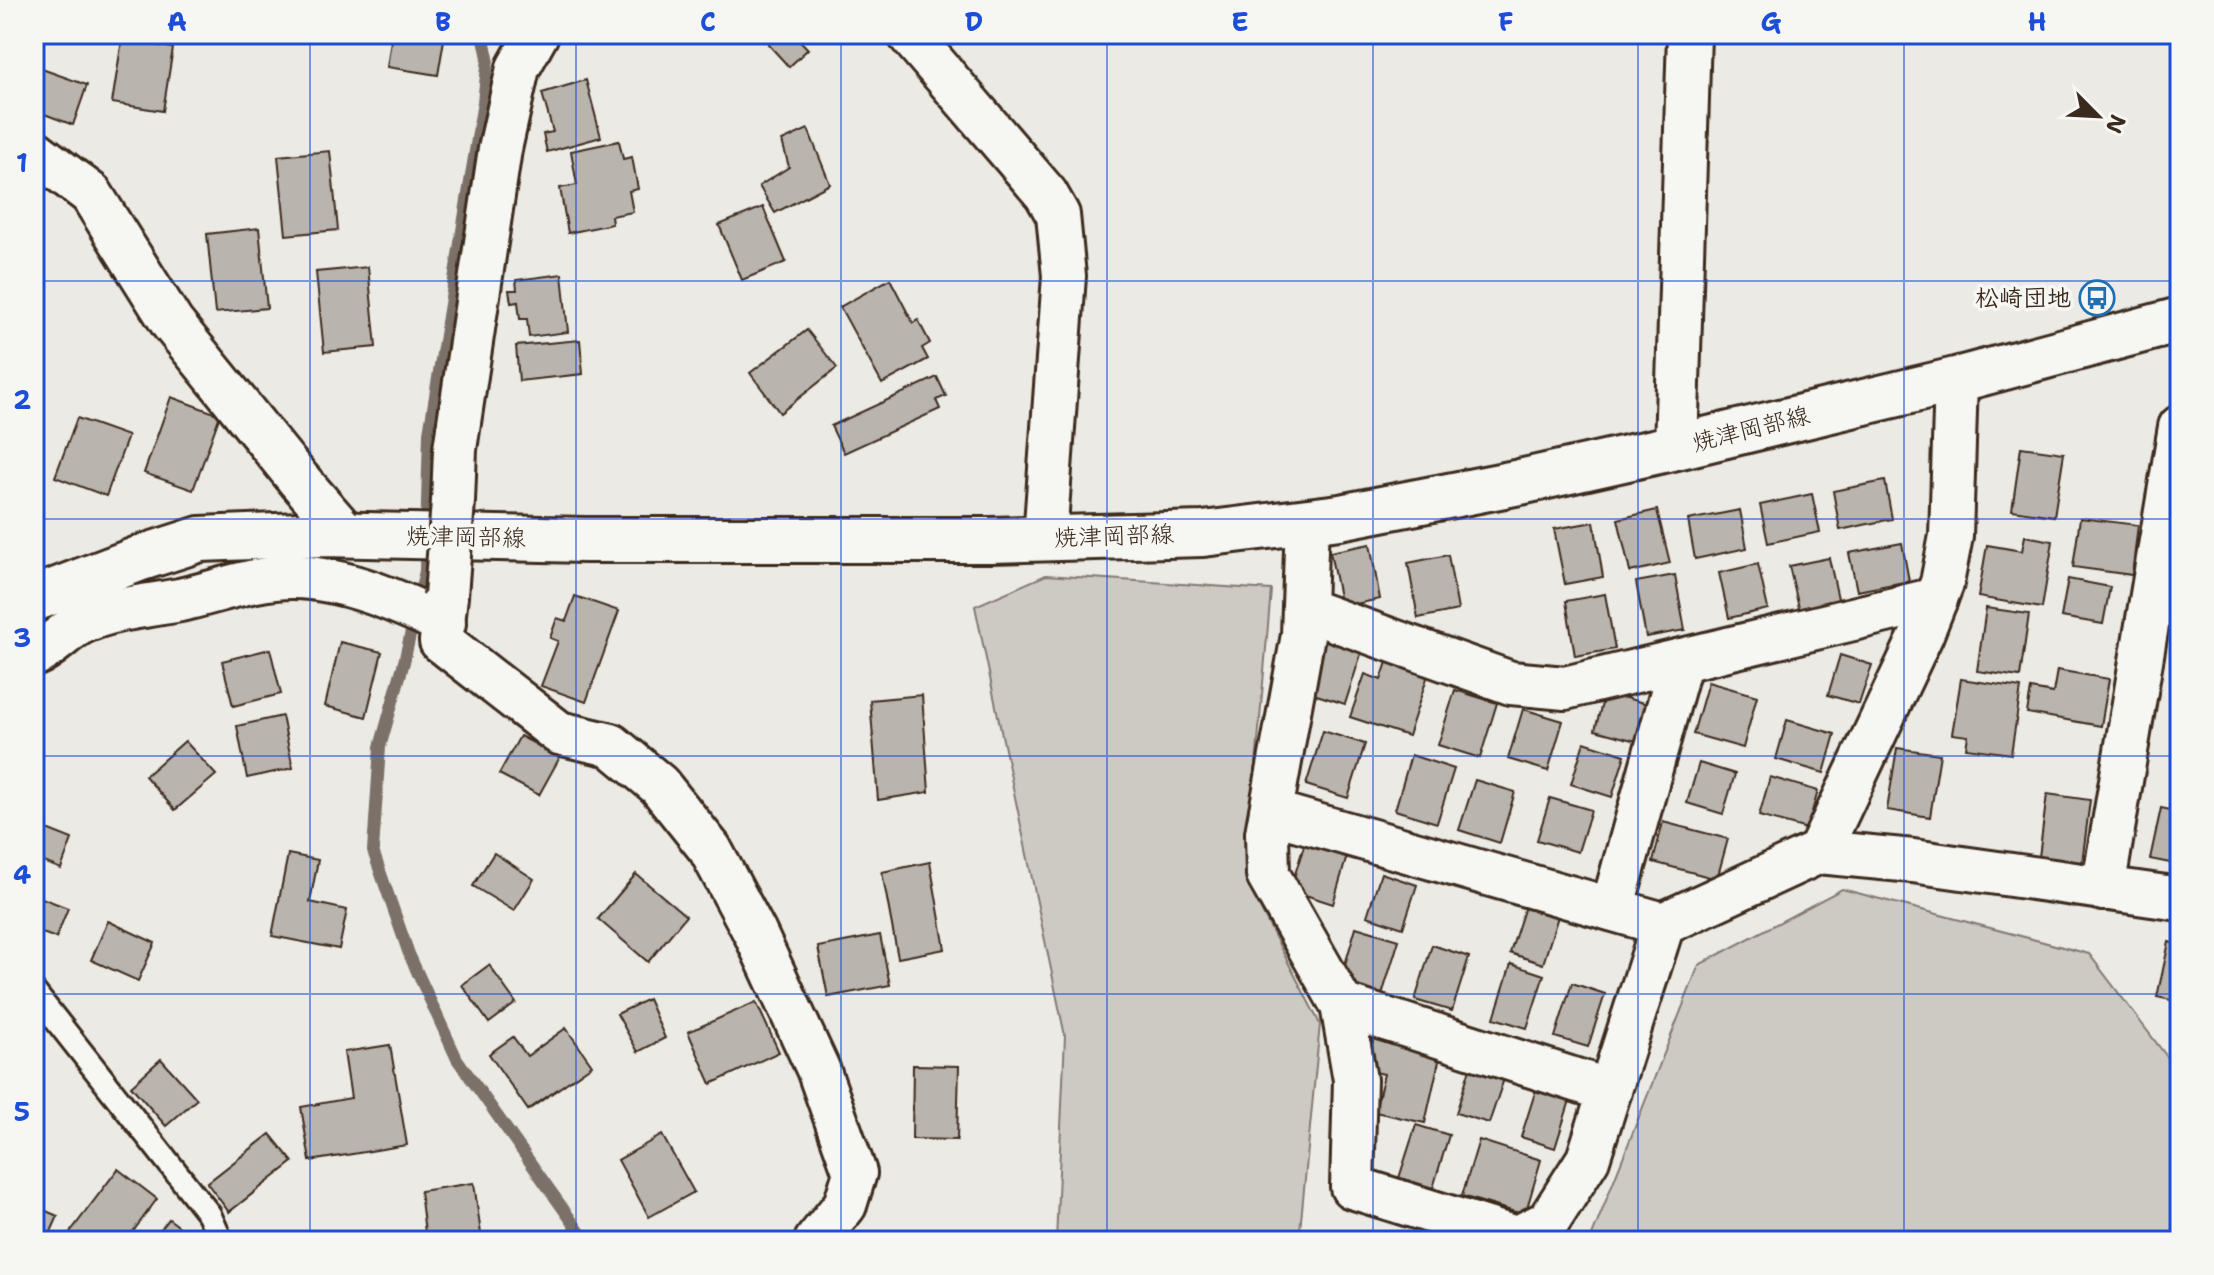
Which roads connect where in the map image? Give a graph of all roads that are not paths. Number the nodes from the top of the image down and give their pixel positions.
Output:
1 (909, 34) edge
2 (1689, 34) edge
3 (523, 45) edge
4 (34, 151) edge
5 (2180, 320) edge
6 (1956, 380) junction
7 (2180, 427) edge
8 (1676, 447) junction
9 (1307, 521) junction
10 (346, 534) junction
11 (1045, 538) junction
12 (34, 599) edge
13 (1936, 599) junction
14 (445, 609) junction
15 (1304, 609) junction
16 (34, 655) edge
17 (1681, 660) junction
18 (1271, 812) junction
19 (1819, 852) junction
20 (2103, 889) junction
21 (2180, 899) edge
22 (1612, 909) junction
23 (1663, 924) junction
24 (34, 992) edge
25 (1342, 1005) junction
26 (1610, 1091) junction
27 (221, 1241) edge
28 (816, 1241) edge

1 - 11 street
2 - 8 street
3 - 14 street, bridge
4 - 10 street
5 - 6 main road, 焼津岡部線
6 - 8 main road, 焼津岡部線
6 - 13 street
7 - 20 street
8 - 9 main road, 焼津岡部線
9 - 11 main road, 焼津岡部線
9 - 15 street
10 - 11 main road, 焼津岡部線
10 - 12 main road, 焼津岡部線
13 - 17 street
13 - 19 street
14 - 16 street
14 - 28 street
15 - 17 street
15 - 18 street
17 - 22 street
18 - 22 street
18 - 25 street
19 - 20 street
19 - 23 street
20 - 21 street
22 - 23 street
23 - 26 street
24 - 27 lane
25 - 26 street
25 - 26 street

